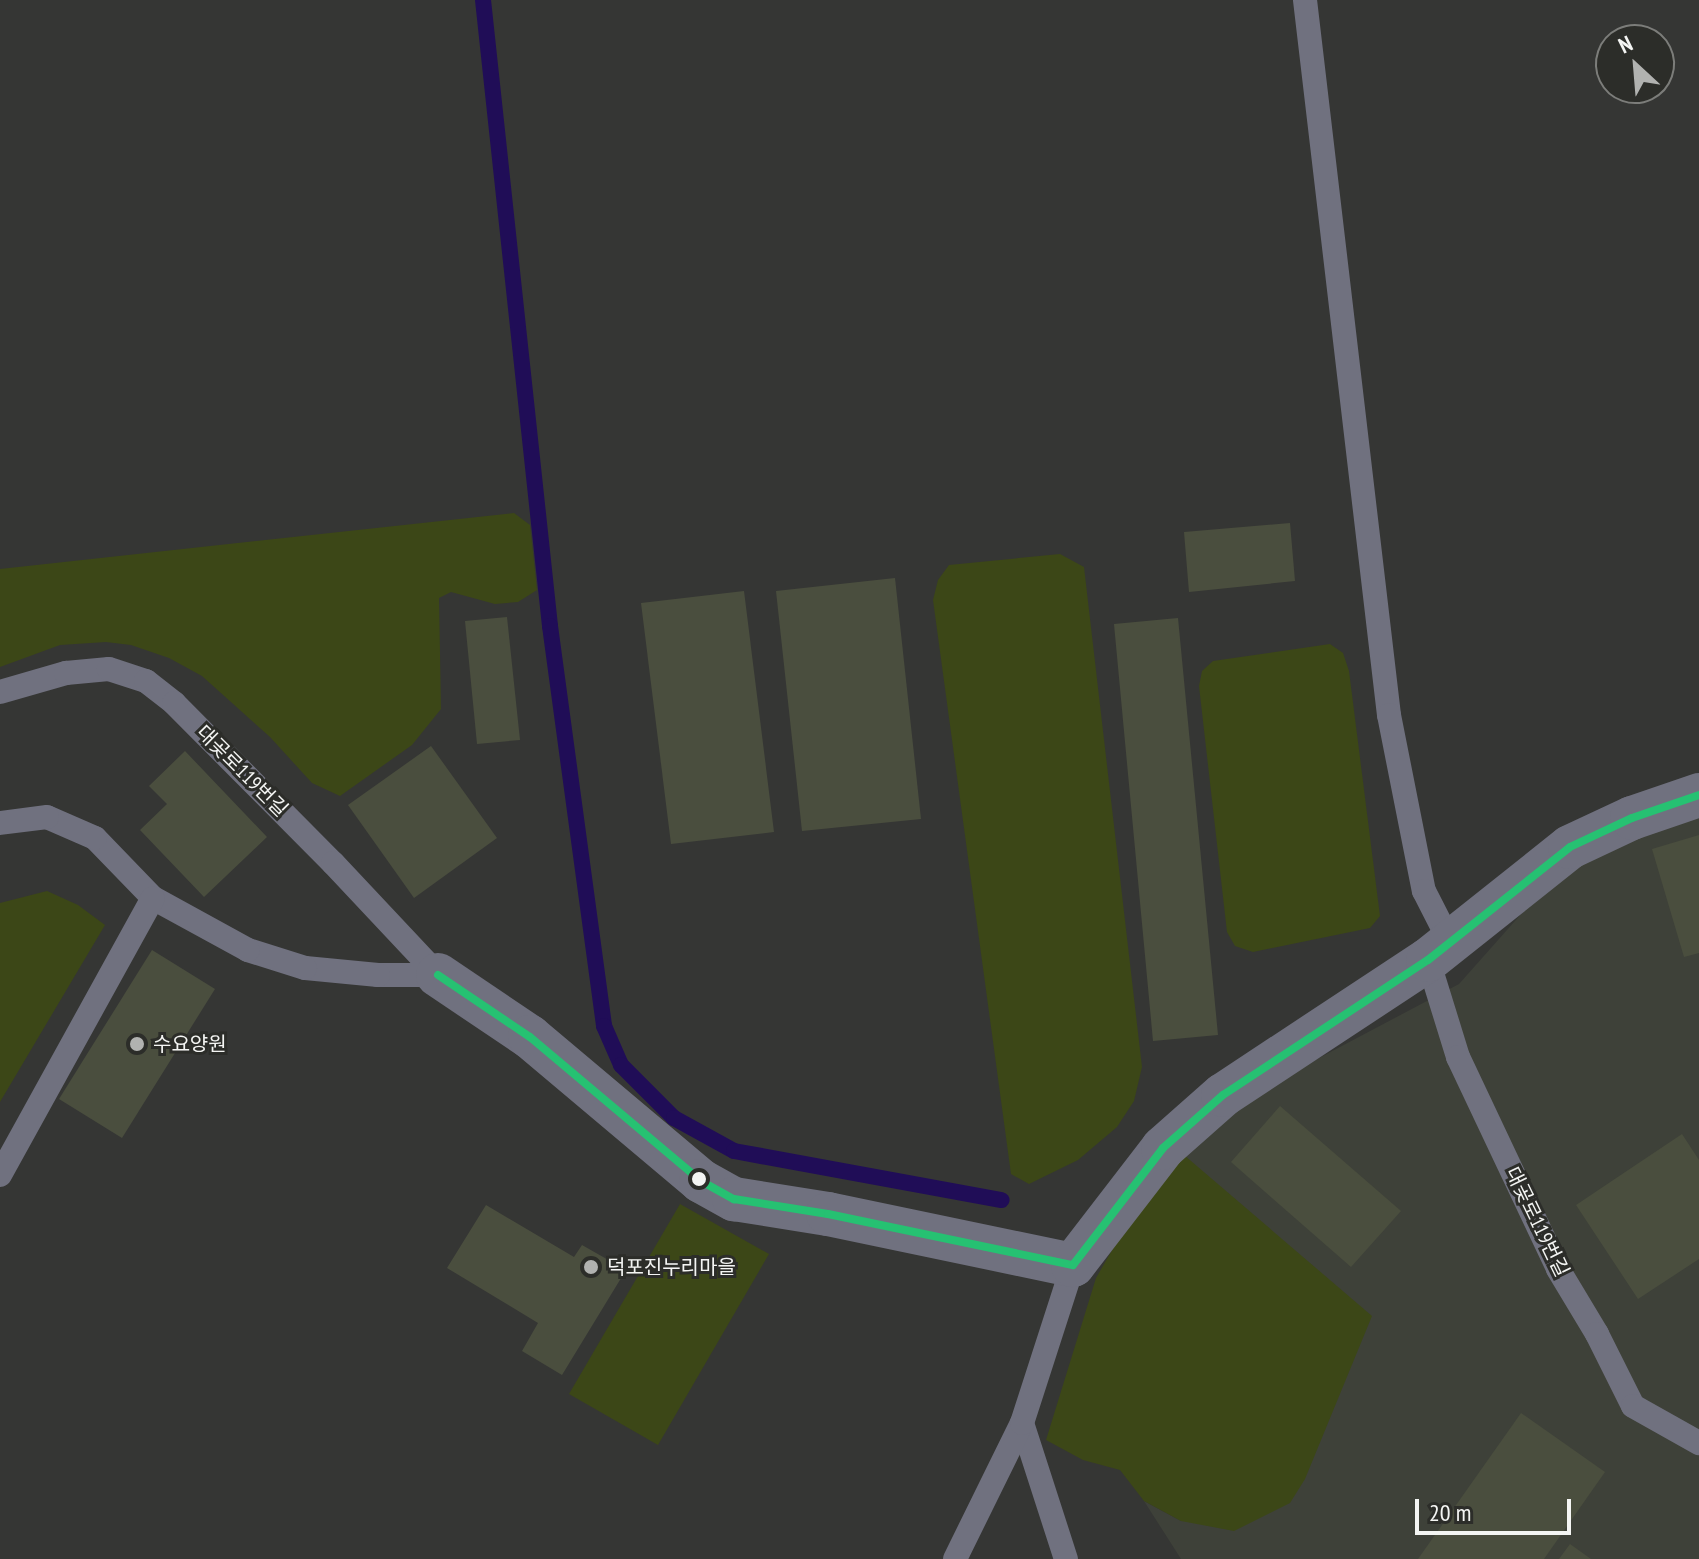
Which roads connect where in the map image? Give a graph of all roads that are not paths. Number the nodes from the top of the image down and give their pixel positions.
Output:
1 (1305, 0) edge
2 (0, 692) edge
3 (1699, 795) edge
4 (0, 823) edge
5 (153, 898) junction
6 (1439, 951) junction
7 (438, 975) junction
8 (0, 1175) edge
9 (1073, 1265) junction
10 (1022, 1423) junction
11 (1699, 1443) edge
12 (955, 1559) edge
13 (1066, 1559) edge

1 - 6 lane, 대곶로119번길
2 - 7 lane, 대곶로119번길
3 - 6 street
4 - 5 lane
5 - 7 lane
5 - 8 lane
6 - 9 street
6 - 11 lane, 대곶로119번길
7 - 9 street, 대곶로119번길
9 - 10 lane
10 - 12 lane
10 - 13 lane

